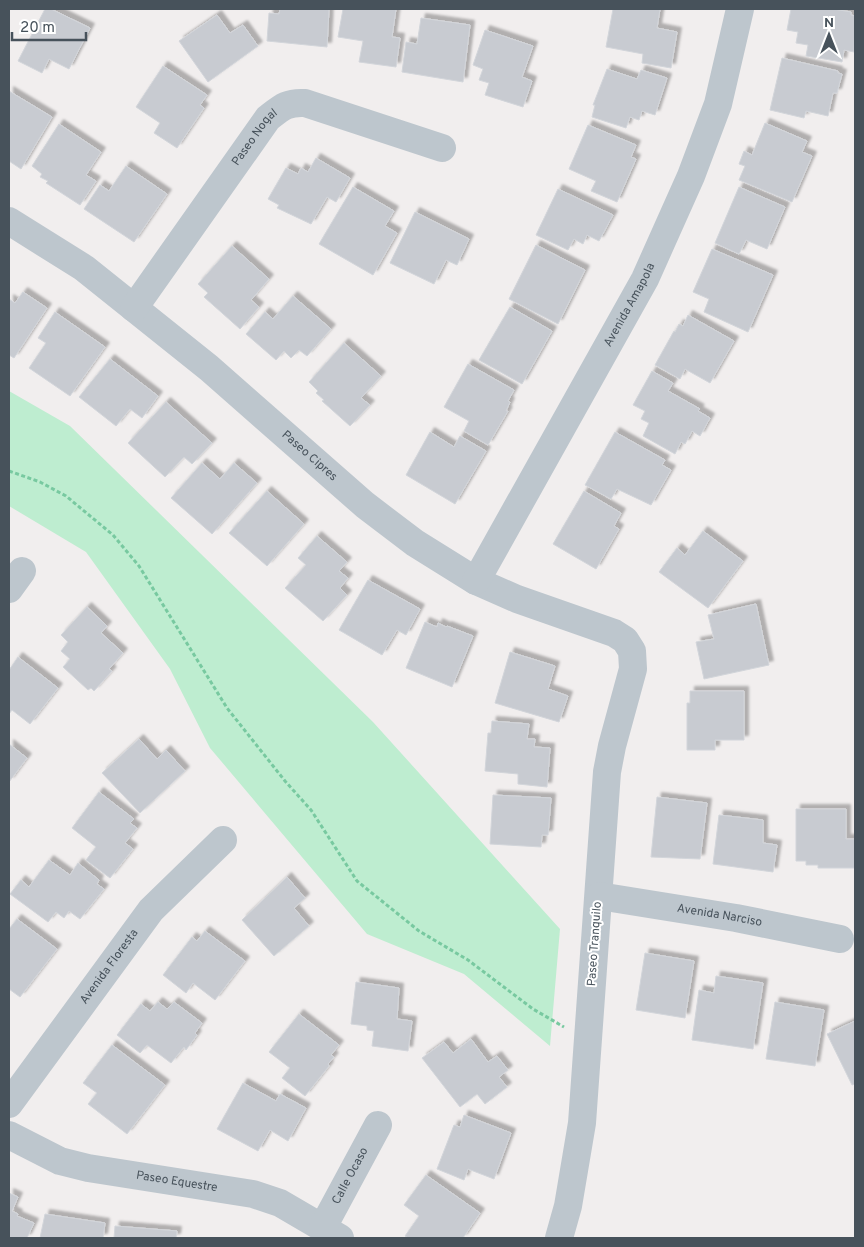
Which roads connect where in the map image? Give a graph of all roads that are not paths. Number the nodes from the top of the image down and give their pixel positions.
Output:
1 (740, 9) edge
2 (442, 148) dead end
3 (9, 221) edge
4 (134, 308) junction
5 (476, 581) junction
6 (632, 652) joint
7 (222, 840) dead end
8 (599, 896) junction
9 (840, 938) dead end
10 (9, 1104) edge
11 (378, 1125) dead end
12 (9, 1135) edge
13 (332, 1232) edge
14 (559, 1238) edge

1 - 5 street, Avenida Amapola
2 - 4 street, Paseo Nogal
3 - 4 street, Paseo Cipres
4 - 5 street, Paseo Cipres
5 - 6 street, Paseo Cipres
6 - 8 street, Paseo Tranquilo
7 - 10 street, Avenida Floresta
8 - 9 street, Avenida Narciso
8 - 14 street, Paseo Tranquilo
11 - 13 street, Calle Ocaso
12 - 13 street, Paseo Equestre

